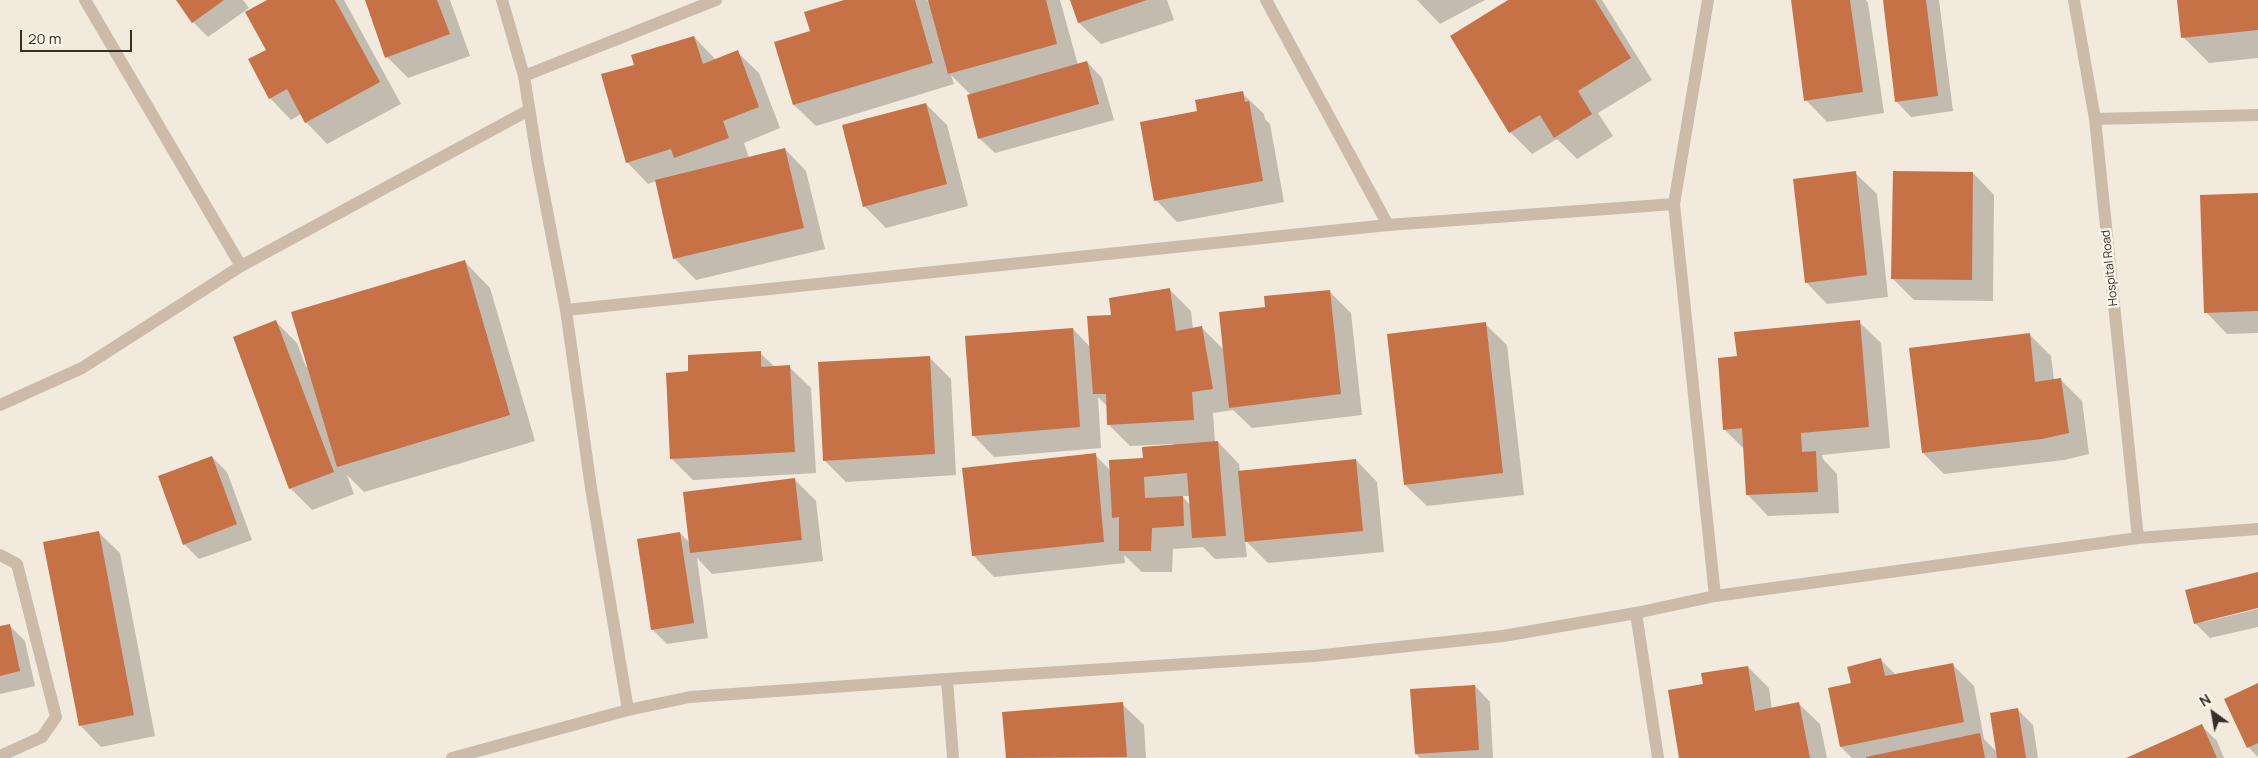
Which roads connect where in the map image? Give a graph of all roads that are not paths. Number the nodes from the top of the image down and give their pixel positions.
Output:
1 (85, 0) edge
2 (502, 0) edge
3 (716, 0) edge
4 (1266, 0) edge
5 (1708, 0) edge
6 (2074, 0) edge
7 (524, 76) junction
8 (529, 110) junction
9 (2258, 115) edge
10 (2095, 119) junction
11 (1674, 204) junction
12 (1388, 225) junction
13 (241, 266) junction
14 (566, 310) junction
15 (0, 405) edge
16 (2258, 529) edge
17 (2138, 538) junction
18 (0, 555) edge
19 (1715, 596) junction
20 (1636, 613) junction
21 (947, 679) junction
22 (628, 710) junction
23 (0, 756) edge
24 (452, 758) edge
25 (953, 758) edge
26 (1658, 758) edge

1 - 13 street
2 - 7 street
3 - 7 street
4 - 12 street
5 - 11 street
6 - 10 street, Hospital Road
7 - 8 street
8 - 13 street
8 - 14 street
9 - 10 street
10 - 17 street, Hospital Road
11 - 12 street
11 - 19 street
12 - 14 street
13 - 15 street
14 - 22 street
16 - 17 street
17 - 19 street
18 - 23 street
19 - 20 street
20 - 21 street
20 - 26 street
21 - 22 street
21 - 25 street
22 - 24 street

